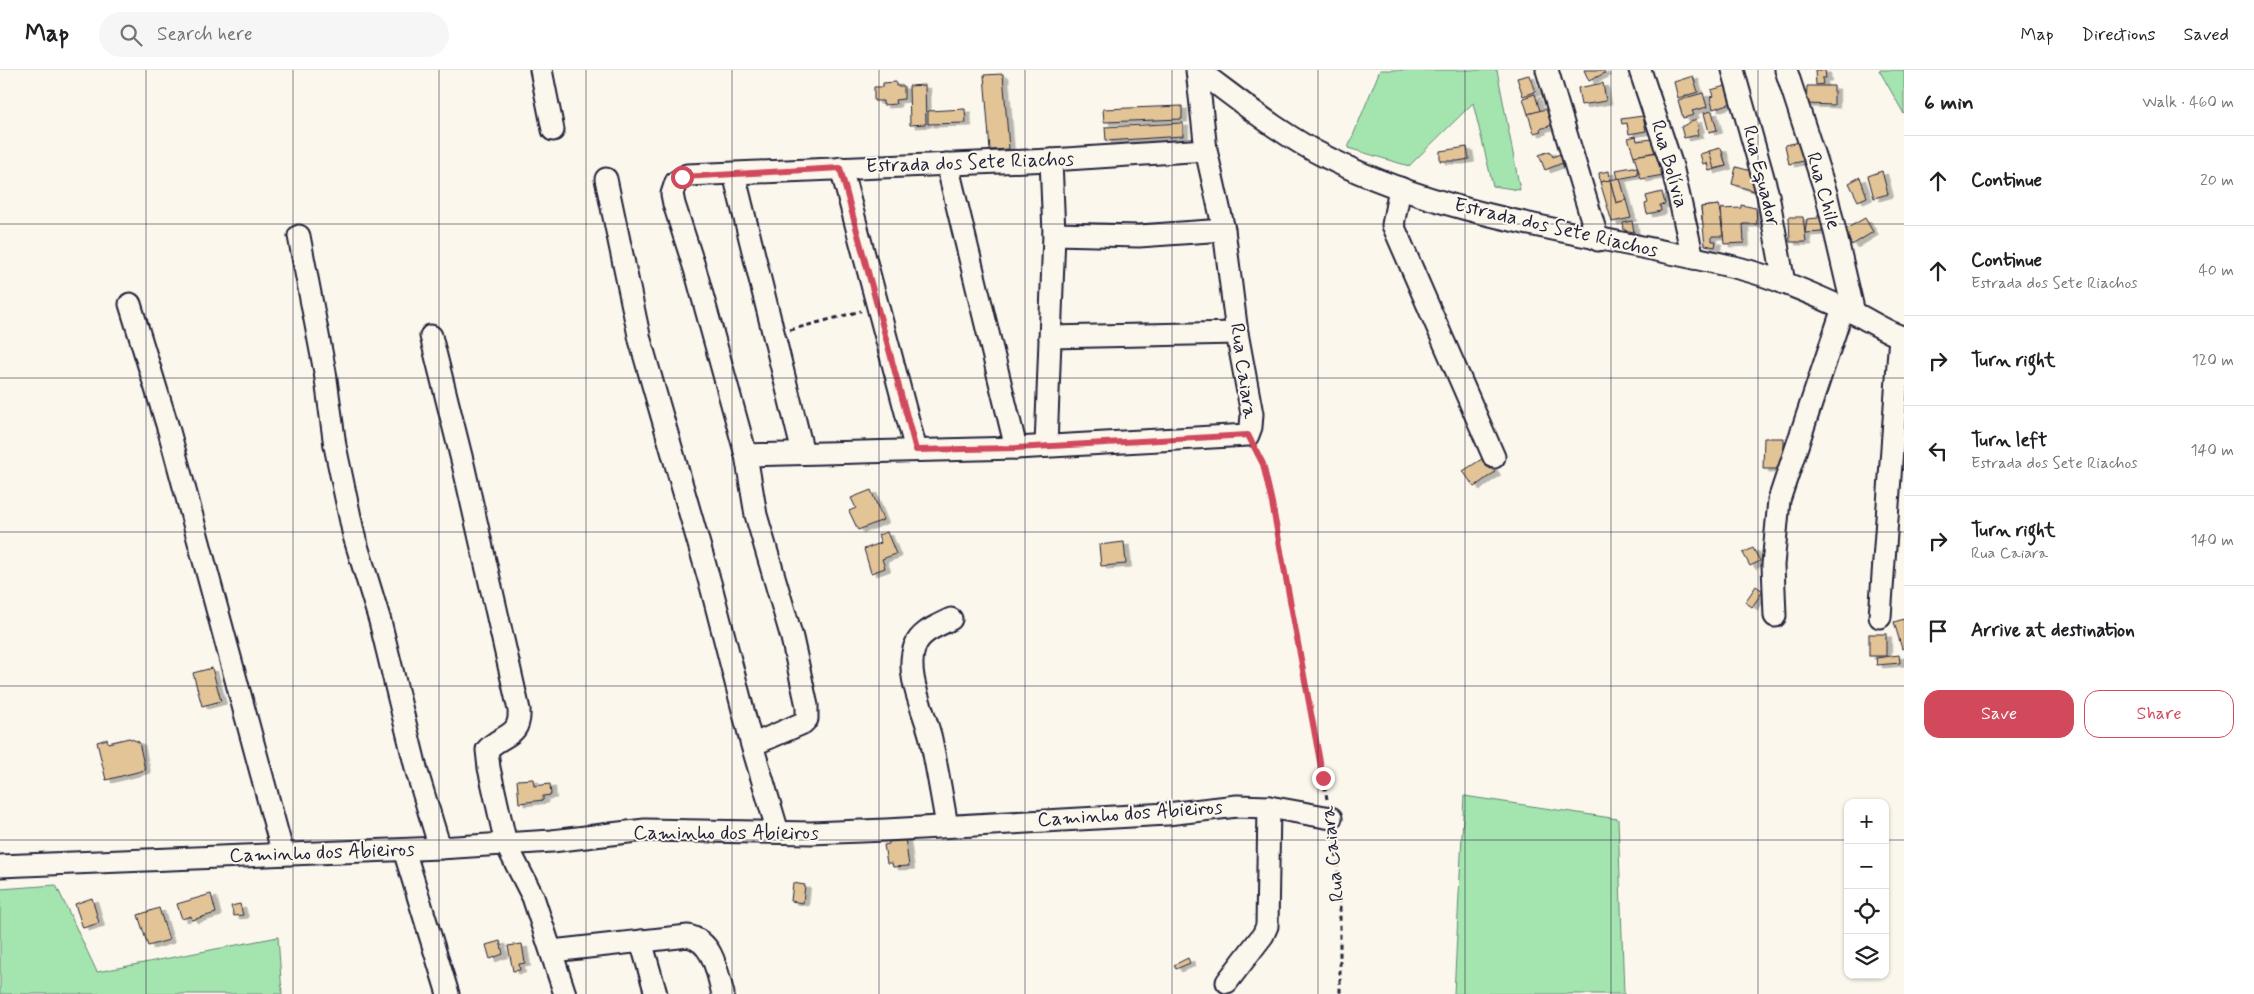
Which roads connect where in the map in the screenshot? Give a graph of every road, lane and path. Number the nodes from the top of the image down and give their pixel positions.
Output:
1 (541, 70) edge
2 (1197, 70) edge
3 (1547, 70) edge
4 (1640, 70) edge
5 (1733, 70) edge
6 (1786, 70) edge
7 (553, 130) dead end
8 (1206, 150) junction
9 (1051, 160) junction
10 (947, 164) junction
11 (840, 168) junction
12 (734, 174) junction
13 (606, 179) dead end
14 (1400, 188) junction
15 (1224, 230) junction
16 (1054, 234) junction
17 (299, 236) dead end
18 (1598, 240) junction
19 (1693, 258) junction
20 (1784, 283) junction
21 (130, 304) dead end
22 (878, 307) junction
23 (1849, 311) junction
24 (1237, 333) junction
25 (774, 335) junction
26 (431, 336) dead end
27 (1050, 337) junction
28 (1902, 337) edge
29 (1248, 435) junction
30 (1046, 446) junction
31 (1016, 448) junction
32 (916, 450) junction
33 (803, 453) junction
34 (746, 455) junction
35 (1494, 457) dead end
36 (1775, 616) dead end
37 (1880, 617) dead end
38 (951, 619) dead end
39 (752, 745) junction
40 (1269, 807) junction
41 (1331, 818) junction
42 (947, 826) junction
43 (778, 832) junction
44 (506, 844) junction
45 (440, 848) junction
46 (404, 850) junction
47 (282, 854) junction
48 (0, 866) edge
49 (641, 941) junction
50 (552, 951) junction
51 (1227, 982) dead end
52 (448, 994) edge
53 (565, 994) edge
54 (656, 994) edge
55 (724, 994) edge
56 (1340, 994) edge

1 - 7 street
2 - 8 street, Rua Caiara
2 - 14 street, Estrada dos Sete Riachos
3 - 18 street
4 - 19 street, Rua Bolívia
5 - 20 street, Rua Equador
6 - 23 street, Rua Chile
8 - 9 street, Estrada dos Sete Riachos
8 - 15 street, Rua Caiara
9 - 10 street, Estrada dos Sete Riachos
9 - 16 street
10 - 11 street, Estrada dos Sete Riachos
10 - 31 street
11 - 12 street, Estrada dos Sete Riachos
11 - 22 street
12 - 25 street
12 - 34 street, Estrada dos Sete Riachos
13 - 39 street
14 - 18 street, Estrada dos Sete Riachos
14 - 35 street
15 - 16 street
15 - 24 street, Rua Caiara
16 - 27 street
17 - 45 street
18 - 19 street, Estrada dos Sete Riachos
19 - 20 street, Estrada dos Sete Riachos
20 - 23 street, Estrada dos Sete Riachos
21 - 47 street
22 - 25 path
22 - 32 street
23 - 28 street, Estrada dos Sete Riachos
23 - 36 street
24 - 27 street
24 - 29 street, Rua Caiara
25 - 33 street
26 - 44 street
27 - 30 street
28 - 37 street
29 - 30 street
29 - 41 path, Rua Caiara
30 - 31 street
31 - 32 street
32 - 33 street
33 - 34 street
34 - 39 street, Estrada dos Sete Riachos
38 - 42 street
39 - 43 street
40 - 41 street, Caminho dos Abieiros
40 - 42 street, Caminho dos Abieiros
40 - 51 street
41 - 56 path, Rua Caiara
42 - 43 street, Caminho dos Abieiros
43 - 44 street, Caminho dos Abieiros
44 - 45 street, Caminho dos Abieiros
44 - 50 street
45 - 46 street, Caminho dos Abieiros
46 - 47 street, Caminho dos Abieiros
46 - 52 street
47 - 48 street, Caminho dos Abieiros
49 - 50 street
49 - 54 street
49 - 55 street
50 - 53 street

